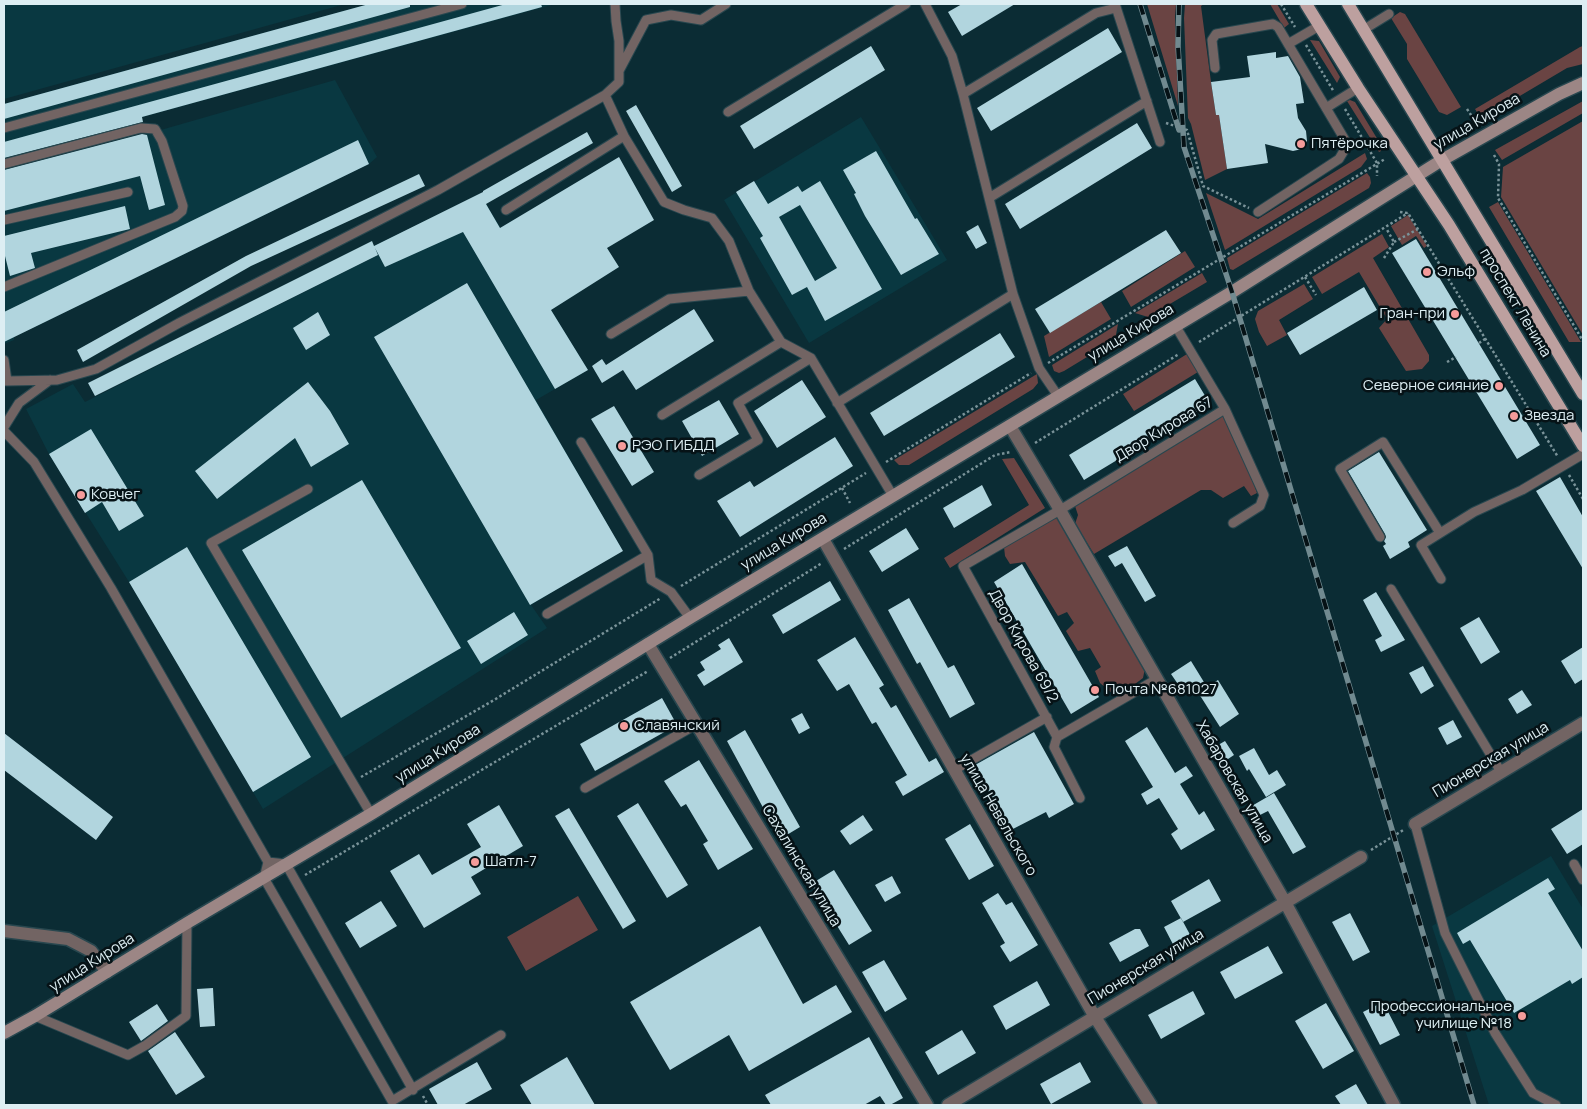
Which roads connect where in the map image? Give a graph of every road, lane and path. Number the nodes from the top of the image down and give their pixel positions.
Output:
1 (462, 4) edge
2 (616, 4) edge
3 (726, 4) edge
4 (906, 4) edge
5 (1306, 4) edge
6 (1348, 4) edge
7 (928, 5) edge
8 (1115, 6) edge
9 (1389, 14) dead end
10 (1319, 26) junction
11 (1363, 30) junction
12 (1288, 44) junction
13 (1215, 68) dead end
14 (619, 70) junction
15 (1583, 83) edge
16 (1358, 88) junction
17 (963, 94) junction
18 (605, 95) junction
19 (1147, 101) junction
20 (1326, 108) junction
21 (1467, 108) dead end
22 (728, 112) dead end
23 (1473, 118) dead end
24 (1152, 119) junction
25 (4, 128) edge
26 (624, 136) junction
27 (1160, 142) dead end
28 (1494, 155) dead end
29 (1442, 160) junction
30 (4, 164) edge
31 (1418, 177) junction
32 (128, 192) dead end
33 (989, 198) junction
34 (506, 210) dead end
35 (1258, 212) joint
36 (1400, 212) dead end
37 (1408, 213) junction
38 (4, 220) edge
39 (1386, 227) junction
40 (1418, 229) junction
41 (1394, 242) junction
42 (1384, 258) dead end
43 (1305, 277) junction
44 (4, 287) edge
45 (749, 291) junction
46 (1013, 294) junction
47 (1316, 296) dead end
48 (1175, 325) junction
49 (611, 334) dead end
50 (1485, 339) junction
51 (1583, 341) edge
52 (780, 342) junction
53 (1478, 343) dead end
54 (1189, 348) junction
55 (1456, 357) dead end
56 (811, 358) junction
57 (4, 360) edge
58 (1447, 362) dead end
59 (50, 380) junction
60 (1583, 394) edge
61 (1058, 396) junction
62 (837, 402) junction
63 (1225, 409) junction
64 (662, 415) dead end
65 (1010, 426) junction
66 (4, 427) edge
67 (4, 431) edge
68 (581, 442) dead end
69 (1583, 446) edge
70 (1023, 449) junction
71 (1583, 454) edge
72 (1564, 466) junction
73 (699, 475) dead end
74 (842, 488) dead end
75 (308, 489) dead end
76 (893, 496) junction
77 (1583, 499) edge
78 (850, 503) dead end
79 (1060, 510) junction
80 (1233, 523) dead end
81 (1440, 533) junction
82 (1380, 537) dead end
83 (823, 538) junction
84 (648, 555) junction
85 (833, 556) junction
86 (1442, 579) dead end
87 (1392, 589) dead end
88 (546, 614) dead end
89 (690, 618) junction
90 (648, 644) junction
91 (660, 664) junction
92 (1157, 679) junction
93 (1046, 717) junction
94 (1583, 723) edge
95 (697, 724) junction
96 (1057, 737) junction
97 (954, 770) junction
98 (1501, 772) junction
99 (585, 788) dead end
100 (1080, 798) dead end
101 (371, 814) junction
102 (1415, 824) junction
103 (1361, 857) joint
104 (268, 862) junction
105 (286, 864) junction
106 (1574, 864) dead end
107 (264, 878) junction
108 (295, 880) junction
109 (1583, 880) edge
110 (1285, 902) junction
111 (187, 923) junction
112 (4, 931) edge
113 (108, 972) junction
114 (35, 1016) junction
115 (1095, 1017) junction
116 (4, 1033) edge
117 (501, 1035) dead end
118 (413, 1090) junction
119 (926, 1105) edge
120 (948, 1105) edge
121 (1151, 1105) edge
122 (1394, 1105) edge
123 (1556, 1105) edge

1 - 25 lane
2 - 14 lane
3 - 14 lane
4 - 22 lane
5 - 10 main road, проспект Ленина
6 - 11 main road, проспект Ленина
7 - 17 lane
8 - 17 lane
8 - 19 lane
9 - 11 lane
10 - 12 lane
10 - 16 main road, проспект Ленина
11 - 29 main road, проспект Ленина
12 - 13 lane
12 - 20 lane
14 - 18 lane
15 - 29 main road, улица Кирова
16 - 20 lane
16 - 31 main road, проспект Ленина
17 - 33 lane
18 - 26 lane
18 - 59 lane
19 - 24 lane
19 - 33 lane
20 - 35 lane
21 - 23 path
24 - 27 lane
24 - 35 path
26 - 34 lane
26 - 45 lane
28 - 51 path
29 - 31 main road, улица Кирова
29 - 60 main road, проспект Ленина
30 - 44 lane
31 - 48 main road, улица Кирова
31 - 69 main road, проспект Ленина
32 - 38 lane
33 - 46 lane
36 - 37 path
37 - 39 path
37 - 40 path
39 - 41 path
39 - 43 path
40 - 41 path
40 - 50 path
41 - 42 path
43 - 47 path
43 - 54 path
45 - 49 lane
45 - 52 lane
46 - 61 lane
46 - 62 lane
48 - 54 lane, Двор Кирова 67
48 - 61 main road, улица Кирова
50 - 53 path
50 - 72 path
52 - 56 lane
52 - 64 lane
54 - 63 lane, Двор Кирова 67
54 - 70 path
55 - 58 path
56 - 62 lane
56 - 73 lane
57 - 59 lane
59 - 66 lane
61 - 65 main road, улица Кирова
62 - 76 lane
63 - 79 lane, Двор Кирова 67
63 - 80 lane
65 - 70 street, Хабаровская улица
65 - 76 main road, улица Кирова
67 - 104 lane
68 - 84 lane
70 - 79 street, Хабаровская улица
70 - 85 path
71 - 72 lane
72 - 77 path
72 - 81 lane
74 - 78 path
75 - 101 lane
76 - 83 main road, улица Кирова
79 - 92 street, Хабаровская улица
79 - 93 lane, Двор Кирова 69/2
81 - 82 lane
81 - 86 lane
83 - 85 street, улица Невельского
83 - 89 main road, улица Кирова
84 - 88 lane
84 - 89 lane
85 - 91 path
85 - 97 street, улица Невельского
87 - 98 lane
89 - 90 main road, улица Кирова
90 - 91 street, Сахалинская улица
90 - 101 main road, улица Кирова
91 - 95 street, Сахалинская улица
91 - 108 path
92 - 96 lane
92 - 110 street, Хабаровская улица
93 - 96 lane, Двор Кирова 69/2
93 - 97 lane
94 - 98 street, Пионерская улица
95 - 99 lane
95 - 119 street, Сахалинская улица
96 - 100 lane, Двор Кирова 69/2
97 - 115 street, улица Невельского
98 - 102 street, Пионерская улица
101 - 105 main road, улица Кирова
102 - 103 path
102 - 123 lane
103 - 110 street, Пионерская улица
104 - 105 lane
104 - 107 lane
105 - 107 main road, улица Кирова
105 - 108 lane
106 - 109 lane
107 - 111 main road, улица Кирова
107 - 118 lane
108 - 118 lane
110 - 115 street, Пионерская улица
110 - 122 street, Хабаровская улица
111 - 113 main road, улица Кирова
111 - 114 lane
112 - 113 street
113 - 114 main road, улица Кирова
114 - 116 main road, улица Кирова
115 - 120 street, Пионерская улица
115 - 121 street, улица Невельского
117 - 118 lane

